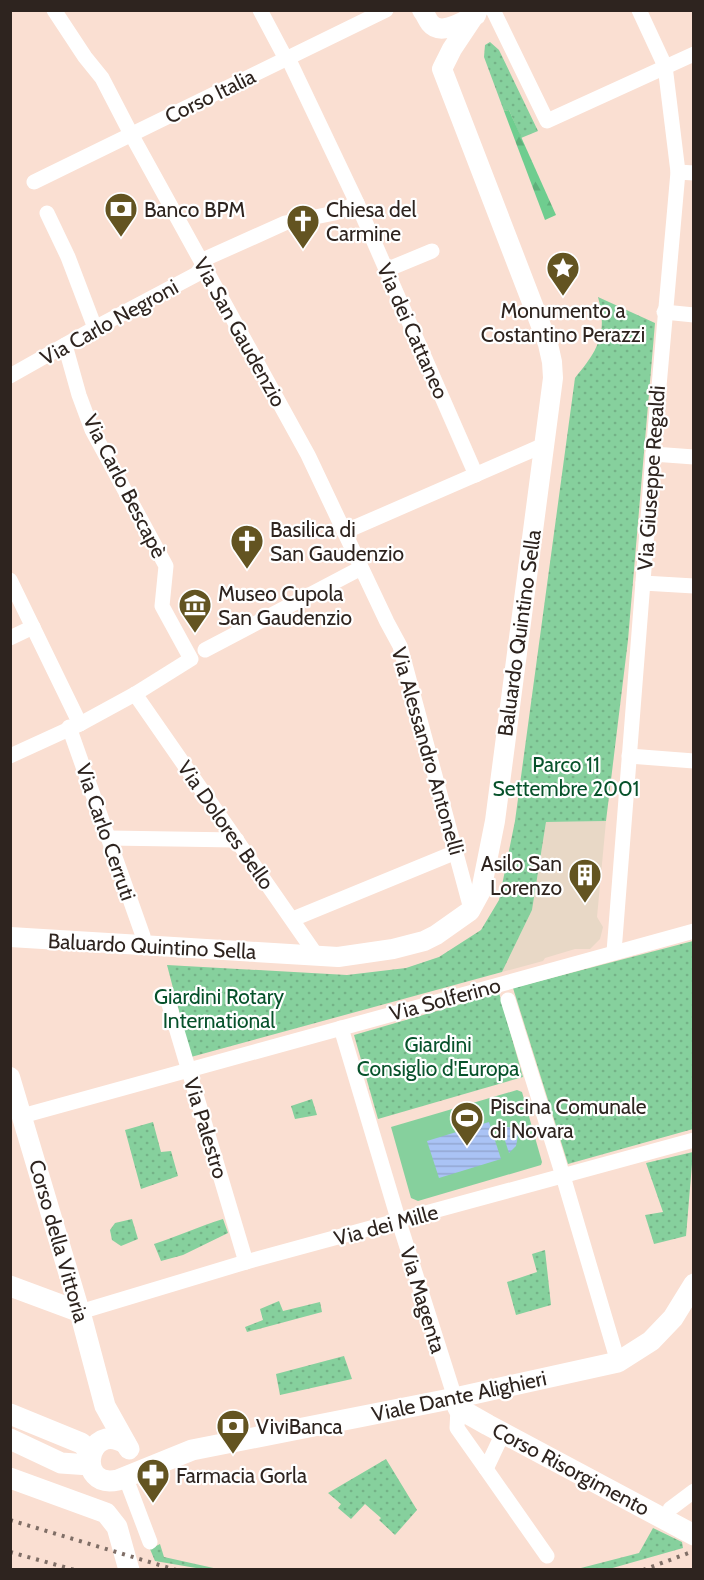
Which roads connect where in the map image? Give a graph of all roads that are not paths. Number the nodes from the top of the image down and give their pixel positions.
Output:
1 (54, 10) edge
2 (260, 10) edge
3 (386, 10) edge
4 (422, 10) edge
5 (639, 10) edge
6 (480, 14) edge
7 (693, 54) edge
8 (287, 58) junction
9 (665, 66) junction
10 (131, 134) junction
11 (686, 173) edge
12 (34, 182) dead end
13 (357, 203) junction
14 (47, 213) dead end
15 (432, 251) dead end
16 (202, 264) junction
17 (386, 270) junction
18 (664, 312) junction
19 (693, 315) edge
20 (95, 328) junction
21 (65, 345) junction
22 (10, 376) edge
23 (544, 445) junction
24 (652, 454) junction
25 (693, 457) edge
26 (476, 475) junction
27 (344, 532) junction
28 (361, 568) junction
29 (10, 580) edge
30 (643, 583) junction
31 (693, 586) edge
32 (33, 627) junction
33 (10, 638) edge
34 (205, 650) dead end
35 (135, 694) junction
36 (74, 726) junction
37 (10, 756) edge
38 (628, 756) junction
39 (693, 761) edge
40 (109, 838) junction
41 (237, 840) junction
42 (456, 852) junction
43 (471, 909) junction
44 (293, 919) junction
45 (693, 931) edge
46 (143, 936) dead end
47 (11, 937) edge
48 (614, 952) junction
49 (317, 956) junction
50 (166, 994) dead end
51 (508, 1000) dead end
52 (341, 1028) junction
53 (188, 1070) junction
54 (10, 1077) edge
55 (18, 1113) edge
56 (693, 1140) edge
57 (563, 1176) junction
58 (399, 1222) junction
59 (246, 1262) junction
60 (693, 1284) edge
61 (10, 1286) edge
62 (80, 1312) junction
63 (618, 1362) junction
64 (457, 1403) junction
65 (105, 1406) junction
66 (10, 1414) edge
67 (503, 1433) junction
68 (10, 1438) edge
69 (74, 1439) junction
70 (128, 1447) junction
71 (192, 1450) junction
72 (90, 1461) junction
73 (486, 1469) junction
74 (125, 1476) junction
75 (10, 1478) edge
76 (693, 1491) edge
77 (670, 1509) dead end
78 (693, 1535) edge
79 (150, 1542) dead end
80 (547, 1556) dead end
81 (129, 1569) edge

1 - 10 street, Via San Gaudenzio
2 - 8 street, Via dei Cattaneo
3 - 8 street, Corso Italia
4 - 6 street
5 - 9 street, Via Giuseppe Regaldi
6 - 9 street
6 - 23 street, Baluardo Quintino Sella
7 - 9 street
8 - 10 street, Corso Italia
8 - 13 street, Via dei Cattaneo
9 - 11 street, Via Giuseppe Regaldi
10 - 12 street, Corso Italia
10 - 16 street, Via San Gaudenzio
11 - 18 street, Via Giuseppe Regaldi
13 - 16 street, Via Carlo Negroni
13 - 17 street, Via dei Cattaneo
14 - 20 street
15 - 17 street
16 - 20 street, Via Carlo Negroni
16 - 27 street, Via San Gaudenzio
17 - 26 street, Via dei Cattaneo
18 - 19 street
18 - 24 street, Via Giuseppe Regaldi
20 - 21 street, Via Carlo Negroni
21 - 22 street, Via Carlo Negroni
21 - 35 street, Via Carlo Bescapè
23 - 26 street
23 - 43 street, Baluardo Quintino Sella
24 - 25 street
24 - 30 street, Via Giuseppe Regaldi
26 - 27 street
27 - 28 street, Via Alessandro Antonelli
28 - 34 street
28 - 42 street, Via Alessandro Antonelli
29 - 32 street, Via Carlo Cerruti
30 - 31 street
30 - 38 street, Via Giuseppe Regaldi
32 - 33 street
32 - 36 street, Via Carlo Cerruti
35 - 36 street
35 - 41 street, Via Dolores Bello
36 - 37 street
36 - 40 street, Via Carlo Cerruti
38 - 39 street
38 - 48 street, Via Giuseppe Regaldi
40 - 41 street
40 - 46 street, Via Carlo Cerruti
41 - 44 street, Via Dolores Bello
42 - 43 street, Via Alessandro Antonelli
42 - 44 street
43 - 49 street, Baluardo Quintino Sella
44 - 49 street, Via Dolores Bello
45 - 48 street, Via Solferino
47 - 49 street, Baluardo Quintino Sella
48 - 52 street, Via Solferino
50 - 53 street, Via Palestro
51 - 57 street
52 - 53 street, Via Solferino
52 - 58 street, Via Magenta
53 - 55 street, Via Solferino
53 - 59 street, Via Palestro
54 - 55 street, Corso della Vittoria
55 - 62 street, Corso della Vittoria
56 - 57 street, Via dei Mille
57 - 58 street, Via dei Mille
57 - 63 street
58 - 59 street, Via dei Mille
58 - 64 street, Via Magenta
59 - 62 street, Via dei Mille
60 - 63 main road, Viale Dante Alighieri
61 - 62 main road
62 - 65 main road, Corso della Vittoria
63 - 64 main road, Viale Dante Alighieri
64 - 67 main road, Corso Risorgimento
64 - 71 main road, Viale Dante Alighieri
64 - 73 street, Via Magenta
65 - 69 main road
65 - 70 main road, Corso della Vittoria
66 - 69 main road
67 - 73 street
67 - 78 main road, Corso Risorgimento
68 - 72 main road
69 - 72 main road
70 - 71 main road
70 - 72 main road
70 - 74 main road
71 - 74 main road
72 - 74 main road
73 - 80 street, Via Magenta
74 - 79 street
75 - 81 main road
76 - 77 street

